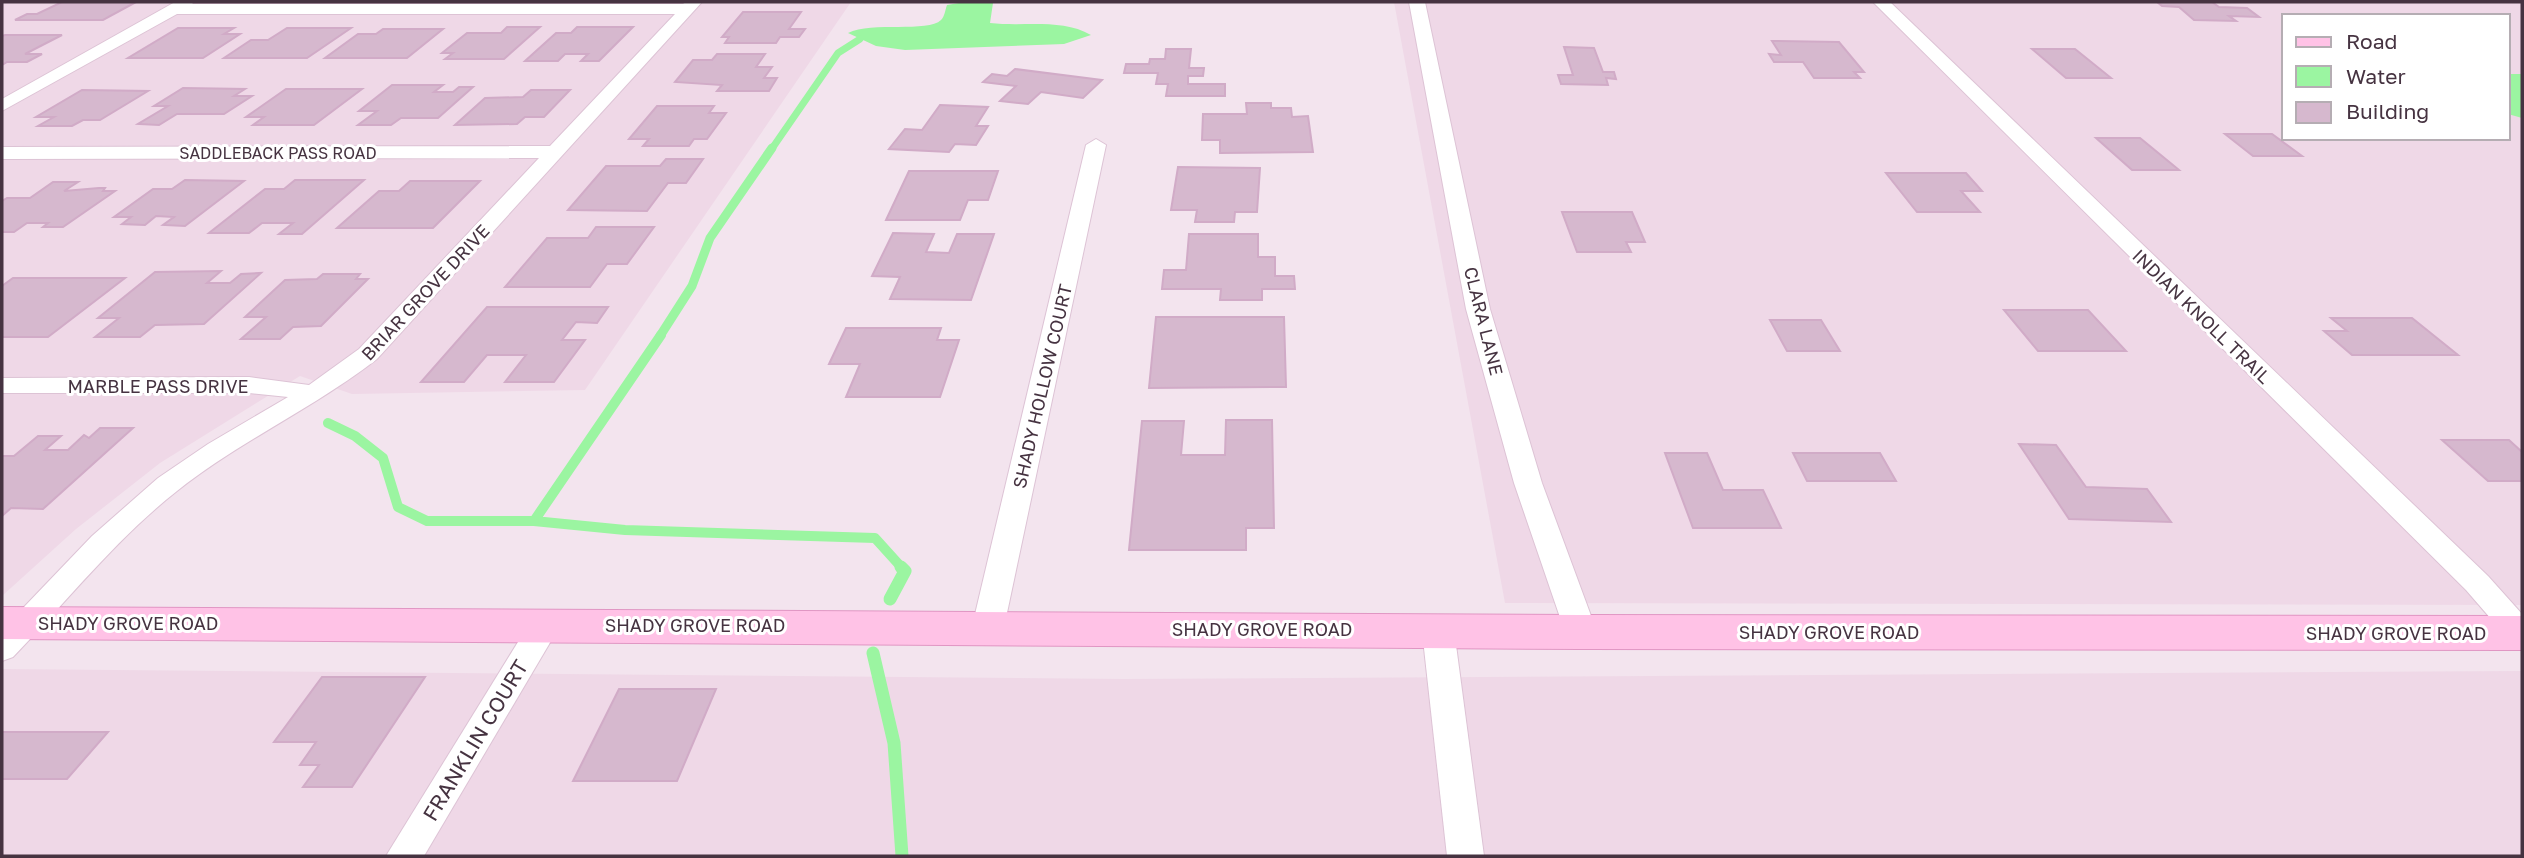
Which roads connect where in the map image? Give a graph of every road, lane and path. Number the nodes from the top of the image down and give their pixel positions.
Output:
1 (1417, 2) edge
2 (1881, 2) edge
3 (691, 5) edge
4 (179, 6) edge
5 (2, 106) edge
6 (1096, 145) dead end
7 (553, 152) junction
8 (2, 153) edge
9 (2, 385) edge
10 (315, 393) junction
11 (545, 624) junction
12 (988, 627) junction
13 (1438, 630) junction
14 (10, 632) edge
15 (1581, 632) junction
16 (2522, 633) edge
17 (404, 856) edge
18 (1466, 856) edge

1 - 15 street, CLARA LANE
2 - 16 street, INDIAN KNOLL TRAIL
3 - 4 street
3 - 7 street, BRIAR GROVE DRIVE
4 - 5 street
6 - 12 street, SHADY HOLLOW COURT
7 - 8 street, SADDLEBACK PASS ROAD
7 - 10 street, BRIAR GROVE DRIVE
9 - 10 street, MARBLE PASS DRIVE
10 - 14 street, BRIAR GROVE DRIVE
11 - 12 street, SHADY GROVE ROAD
11 - 14 street, SHADY GROVE ROAD
11 - 17 street, FRANKLIN COURT
12 - 13 street, SHADY GROVE ROAD
13 - 15 street, SHADY GROVE ROAD
13 - 18 street
15 - 16 street, SHADY GROVE ROAD

